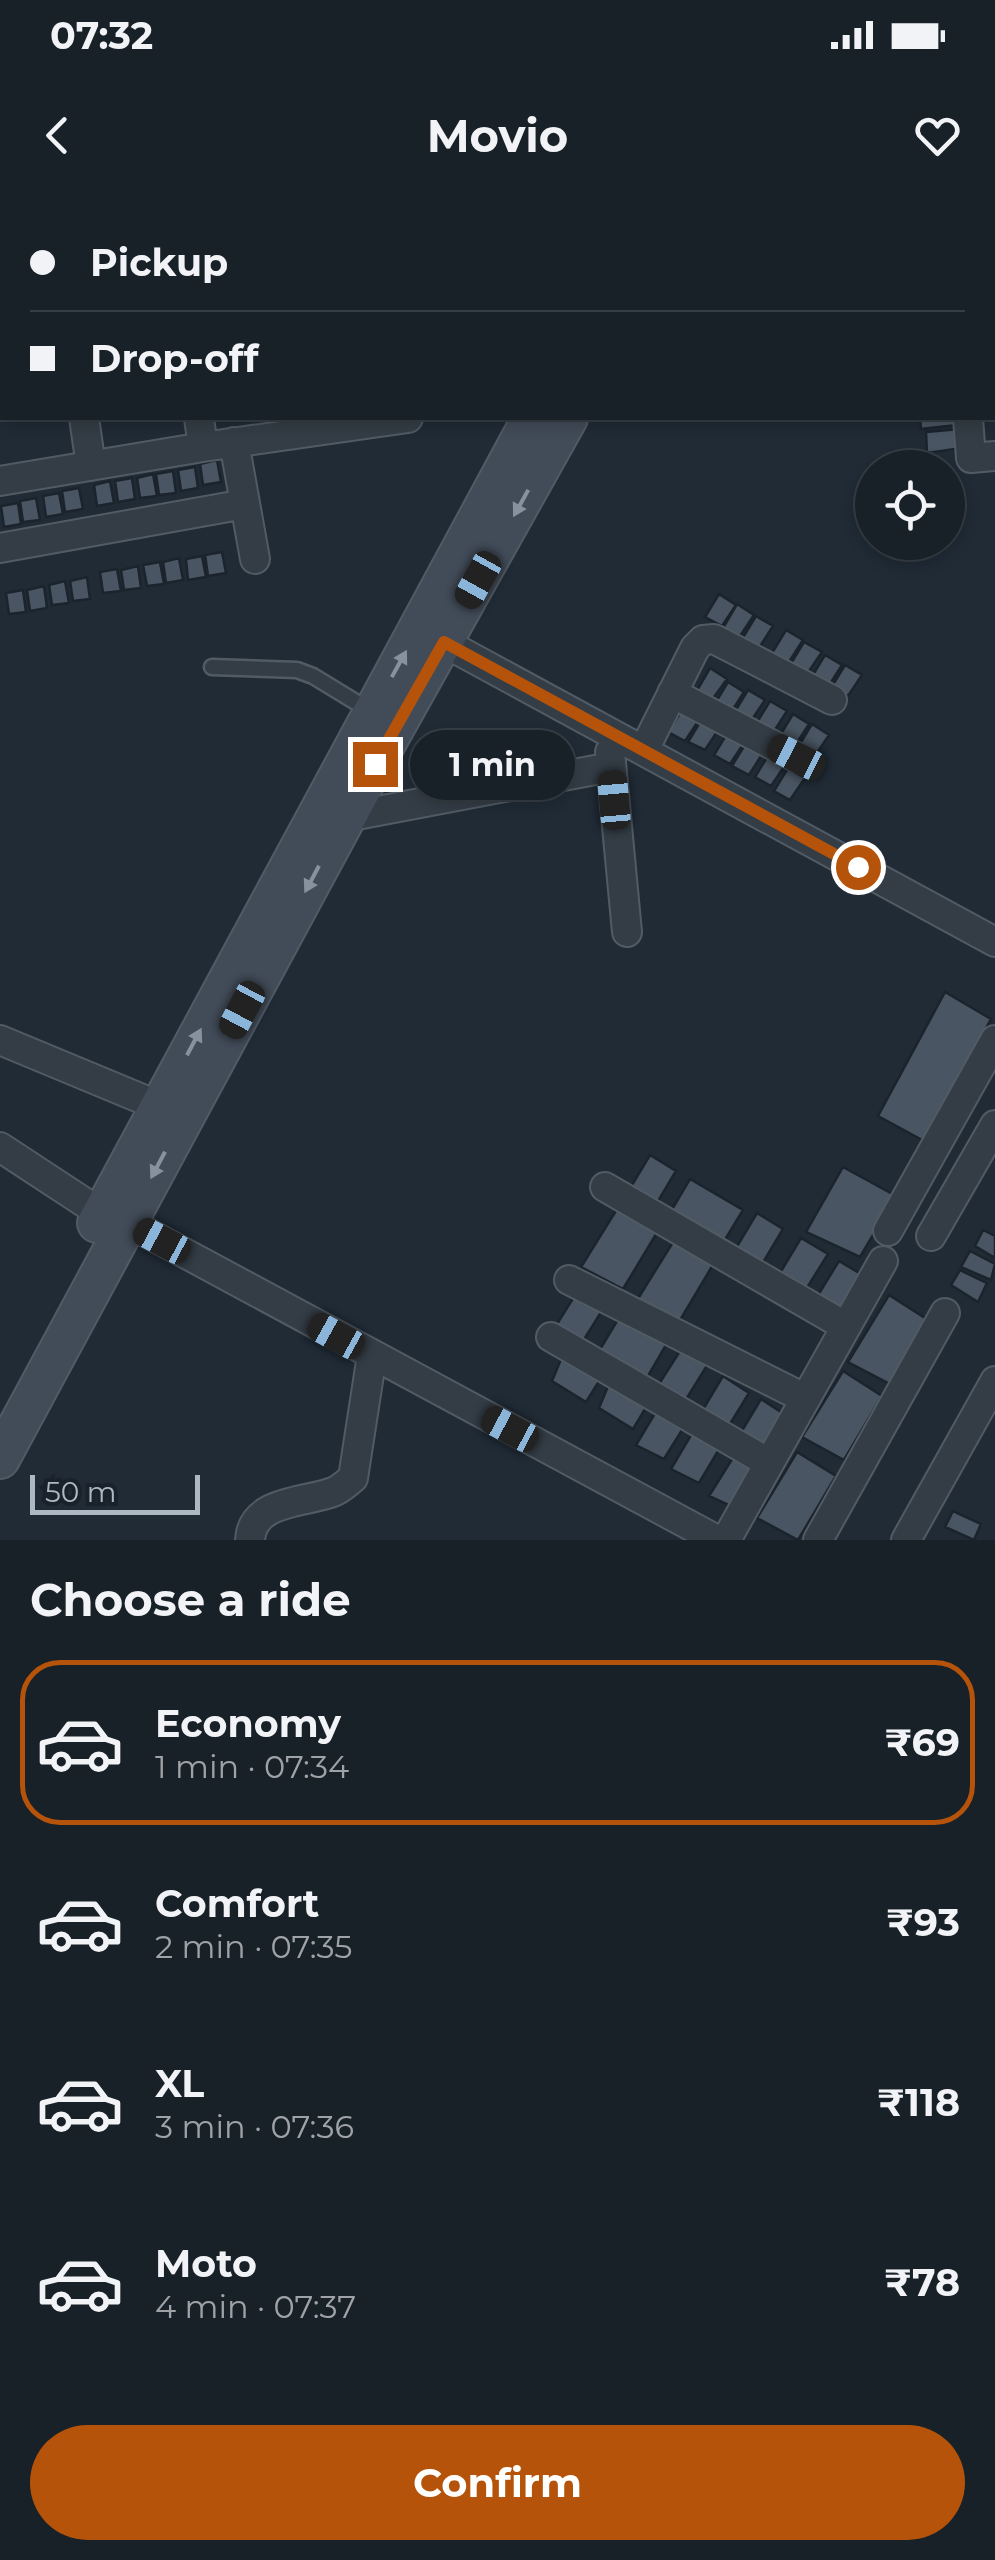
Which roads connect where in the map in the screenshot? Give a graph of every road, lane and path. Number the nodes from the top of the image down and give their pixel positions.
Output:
1 (84, 420) edge
2 (199, 420) edge
3 (394, 420) edge
4 (531, 420) edge
5 (567, 420) edge
6 (968, 420) edge
7 (234, 442) junction
8 (204, 447) junction
9 (995, 456) edge
10 (91, 466) junction
11 (0, 481) edge
12 (244, 504) junction
13 (0, 548) edge
14 (254, 559) dead end
15 (444, 642) junction
16 (212, 667) dead end
17 (672, 693) junction
18 (832, 700) dead end
19 (373, 712) junction
20 (608, 731) junction
21 (644, 750) junction
22 (796, 757) dead end
23 (612, 767) junction
24 (346, 818) junction
25 (628, 932) dead end
26 (995, 942) edge
27 (0, 1040) edge
28 (995, 1040) edge
29 (158, 1106) junction
30 (995, 1126) edge
31 (0, 1147) edge
32 (606, 1186) dead end
33 (115, 1218) junction
34 (888, 1231) dead end
35 (931, 1236) dead end
36 (884, 1261) dead end
37 (569, 1280) dead end
38 (944, 1313) dead end
39 (845, 1326) junction
40 (551, 1338) dead end
41 (372, 1355) junction
42 (995, 1381) edge
43 (804, 1398) junction
44 (0, 1406) edge
45 (0, 1459) edge
46 (770, 1463) junction
47 (250, 1540) edge
48 (717, 1540) edge
49 (726, 1540) edge
50 (818, 1540) edge
51 (906, 1540) edge

1 - 10 street
2 - 8 street
3 - 7 street
19 -> 4 street
5 -> 15 street
6 - 9 street
7 - 8 street
7 - 12 street
8 - 10 street
10 - 11 street
12 - 13 street
12 - 14 street
15 - 20 street
15 - 24 street
16 - 19 lane
17 - 18 street
17 - 21 street
17 - 22 street
29 -> 19 street
20 - 21 street
20 - 23 street
21 - 26 street
23 - 24 street
23 - 25 street
24 -> 33 street
27 - 29 street
28 - 34 street
29 - 33 street
30 - 35 street
31 - 33 street
32 - 39 street
33 - 41 street
33 - 44 street
33 - 45 street
36 - 39 street
37 - 43 street
38 - 50 street
39 - 43 street
40 - 46 street
41 - 47 street
41 - 48 street
42 - 51 street
43 - 46 street
46 - 49 street

